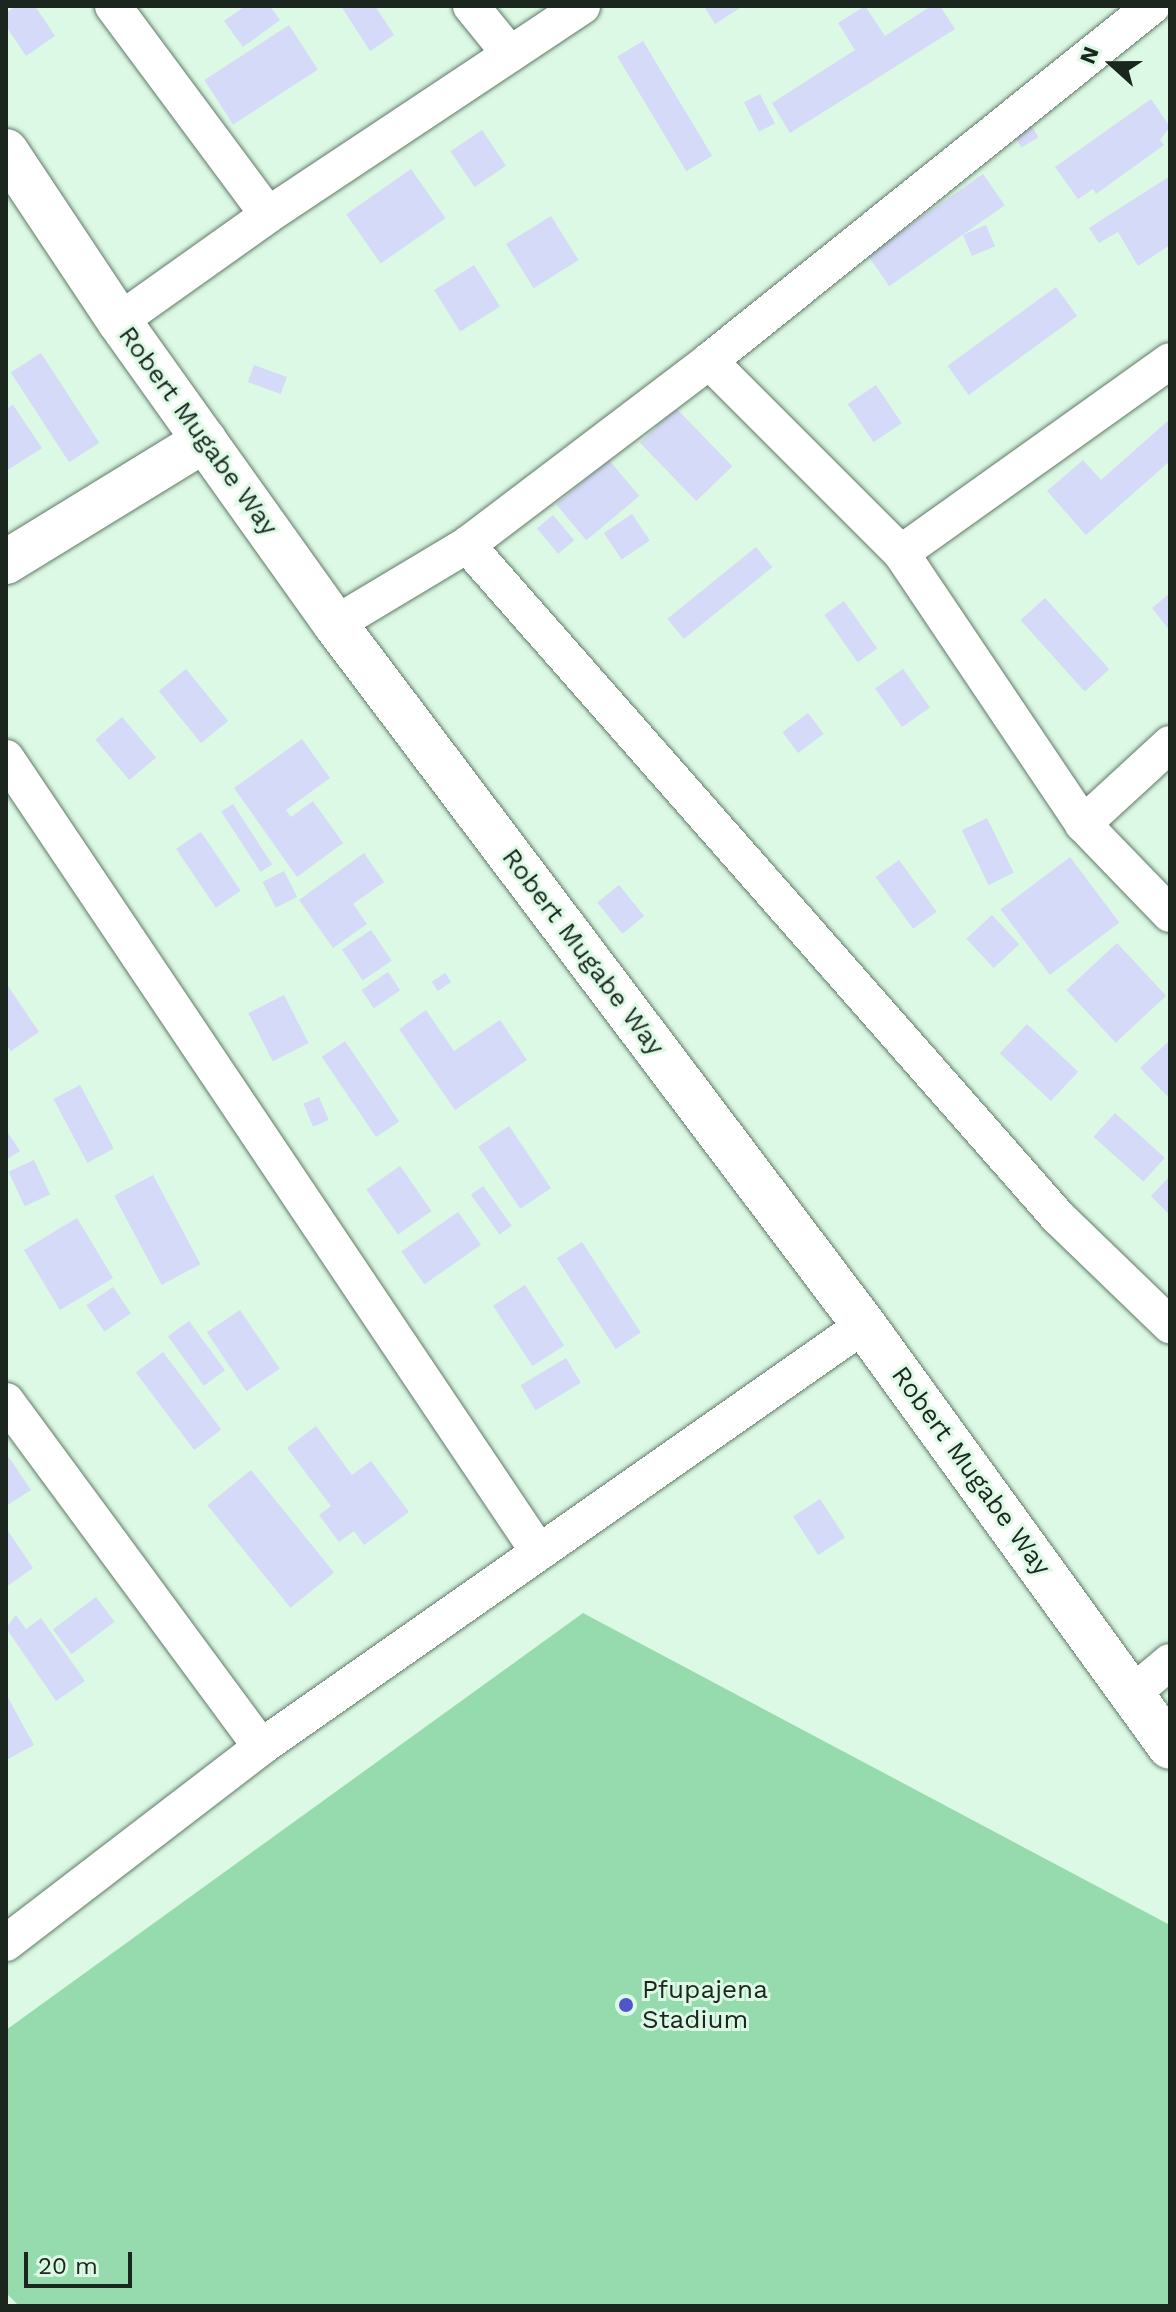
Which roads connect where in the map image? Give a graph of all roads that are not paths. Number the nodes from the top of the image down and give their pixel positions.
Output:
1 (113, 6) edge
2 (471, 6) edge
3 (582, 6) edge
4 (1152, 6) edge
5 (510, 54) junction
6 (6, 151) edge
7 (268, 215) junction
8 (119, 321) junction
9 (709, 361) junction
10 (1170, 361) edge
11 (205, 440) junction
12 (467, 545) junction
13 (901, 553) junction
14 (6, 562) edge
15 (335, 624) junction
16 (1170, 744) edge
17 (6, 758) edge
18 (1083, 824) junction
19 (1170, 914) edge
20 (864, 1325) junction
21 (1170, 1325) edge
22 (6, 1401) edge
23 (538, 1551) junction
24 (1170, 1662) edge
25 (1133, 1693) junction
26 (261, 1747) junction
27 (1170, 1747) edge
28 (6, 1943) edge

1 - 7 street
2 - 5 street
3 - 5 street
4 - 9 street
5 - 7 street
6 - 8 street, Robert Mugabe Way
7 - 8 street
8 - 11 street, Robert Mugabe Way
9 - 12 street
9 - 13 street
10 - 13 street
11 - 14 street
11 - 15 street, Robert Mugabe Way
12 - 15 street
12 - 21 street
13 - 18 street
15 - 20 street, Robert Mugabe Way
16 - 18 street
17 - 23 street
18 - 19 street
20 - 23 street
20 - 25 street, Robert Mugabe Way
22 - 26 street
23 - 26 street
24 - 25 street
25 - 27 street, Robert Mugabe Way
26 - 28 street

